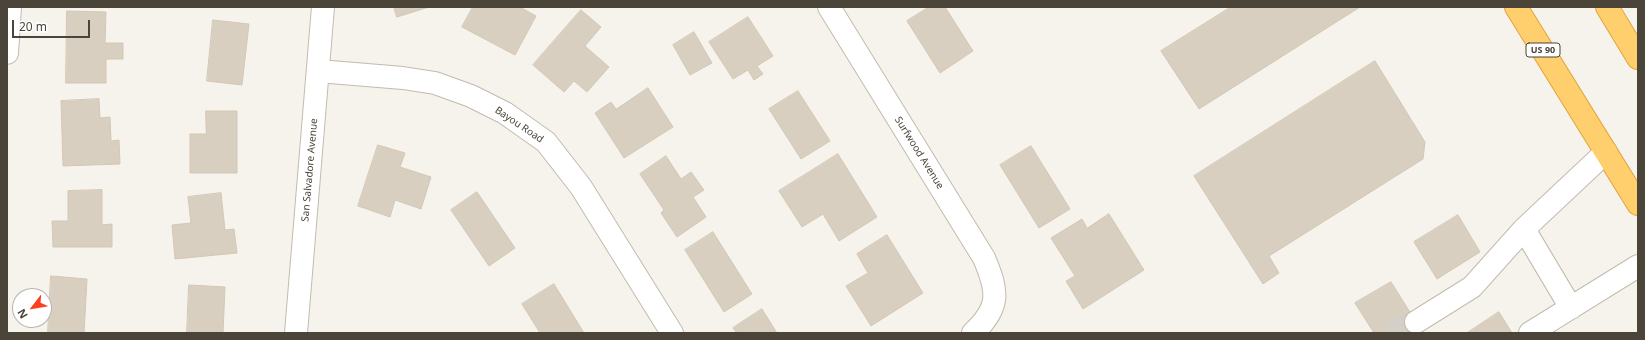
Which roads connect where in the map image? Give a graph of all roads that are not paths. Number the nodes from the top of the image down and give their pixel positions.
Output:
1 (10, 7) edge
2 (323, 7) edge
3 (829, 7) edge
4 (1516, 7) edge
5 (1606, 7) edge
6 (7, 53) edge
7 (1638, 58) edge
8 (318, 71) junction
9 (1606, 152) junction
10 (1638, 204) edge
11 (1524, 229) junction
12 (1638, 266) edge
13 (1571, 308) junction
14 (1416, 322) tunnel mouth
15 (296, 333) edge
16 (672, 333) edge
17 (973, 333) edge
18 (1530, 333) edge

1 - 6 street
2 - 8 street, San Salvadore Avenue
3 - 17 street, Surfwood Avenue
4 - 9 highway, US 90
5 - 7 highway
8 - 15 street, San Salvadore Avenue
8 - 16 street, Bayou Road
9 - 10 highway, US 90
9 - 11 street
11 - 13 street
11 - 14 street
12 - 13 street
13 - 18 street

